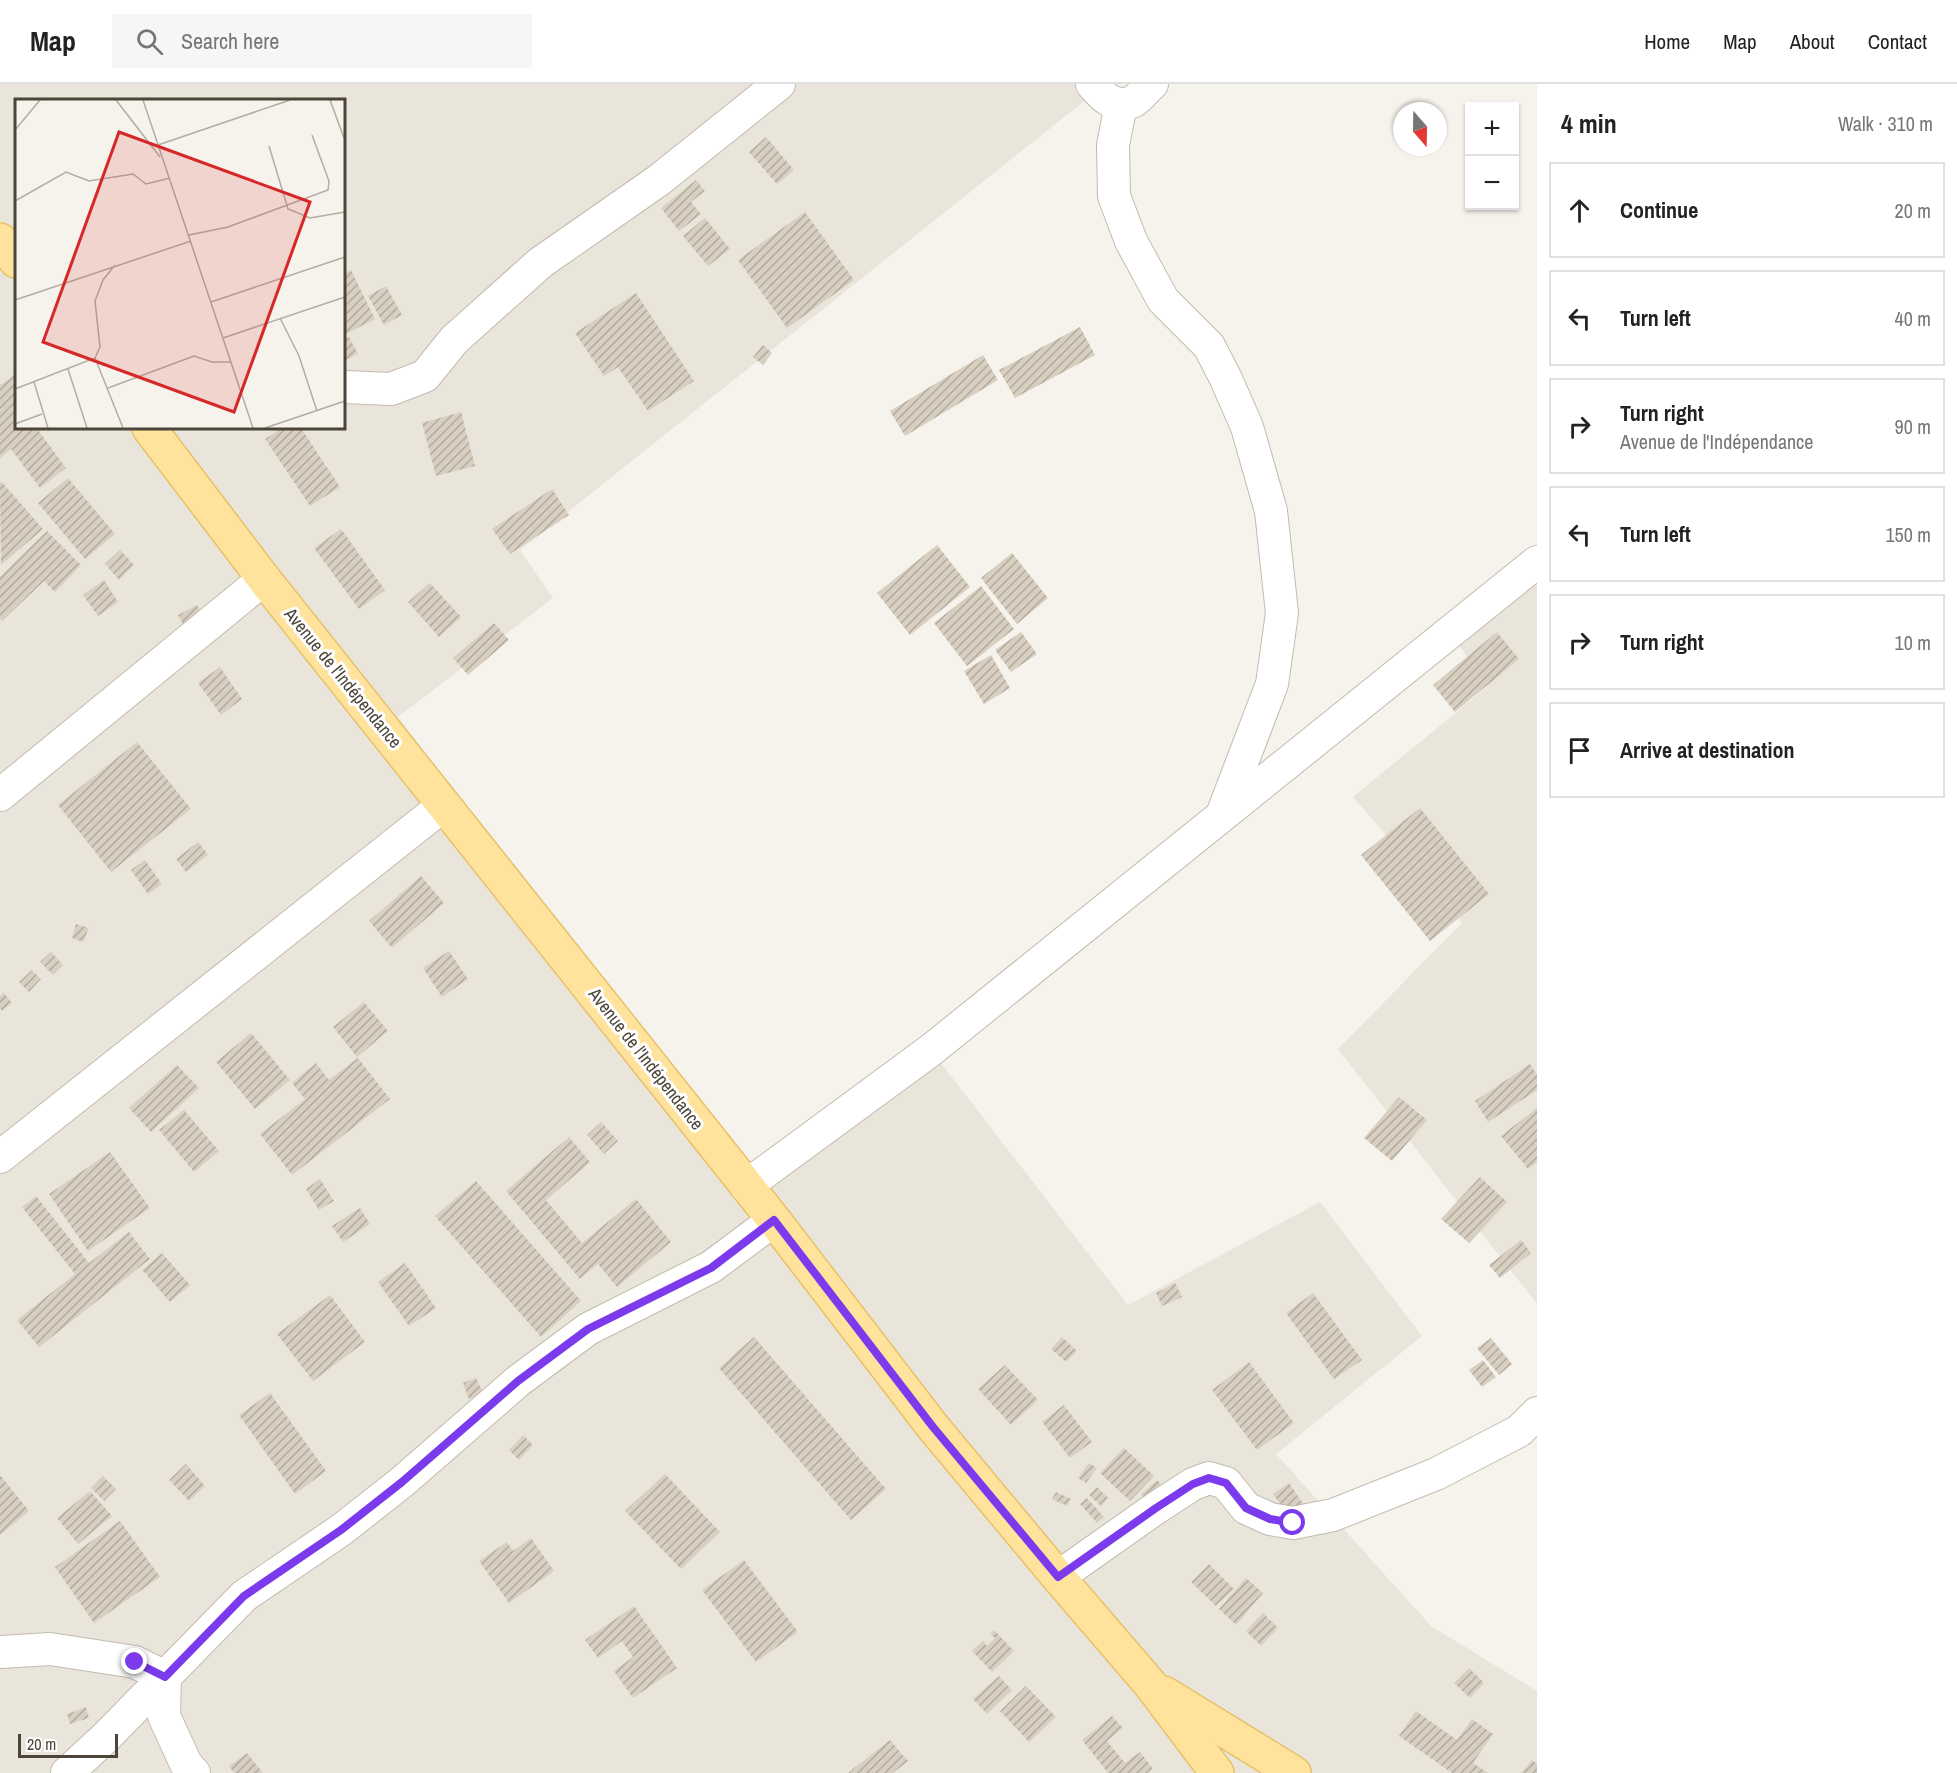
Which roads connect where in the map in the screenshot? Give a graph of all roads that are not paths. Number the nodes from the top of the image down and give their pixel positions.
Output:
1 (779, 84) edge
2 (1092, 84) edge
3 (1152, 84) edge
4 (1121, 104) junction
5 (0, 240) edge
6 (15, 260) edge
7 (345, 387) edge
8 (150, 429) edge
9 (1537, 562) edge
10 (264, 579) junction
11 (0, 795) edge
12 (444, 805) junction
13 (1222, 816) junction
14 (0, 1157) edge
15 (746, 1186) junction
16 (774, 1220) junction
17 (1537, 1413) edge
18 (1058, 1577) junction
19 (0, 1652) edge
20 (165, 1677) junction
21 (1150, 1684) junction
22 (67, 1773) edge
23 (194, 1773) edge
24 (1216, 1773) edge
25 (1294, 1773) edge

1 - 7 street
2 - 4 street
3 - 4 street
4 - 13 street
5 - 6 main road
8 - 10 main road, Avenue de l'Indépendance
9 - 13 street
10 - 11 street
10 - 12 main road, Avenue de l'Indépendance
12 - 14 street
12 - 15 main road, Avenue de l'Indépendance
13 - 15 street
15 - 16 main road, Avenue de l'Indépendance
16 - 18 main road, Avenue de l'Indépendance
16 - 20 street
17 - 18 street
18 - 21 main road, Avenue de l'Indépendance
19 - 20 street
20 - 22 street
20 - 23 street
21 - 24 main road
21 - 25 main road

